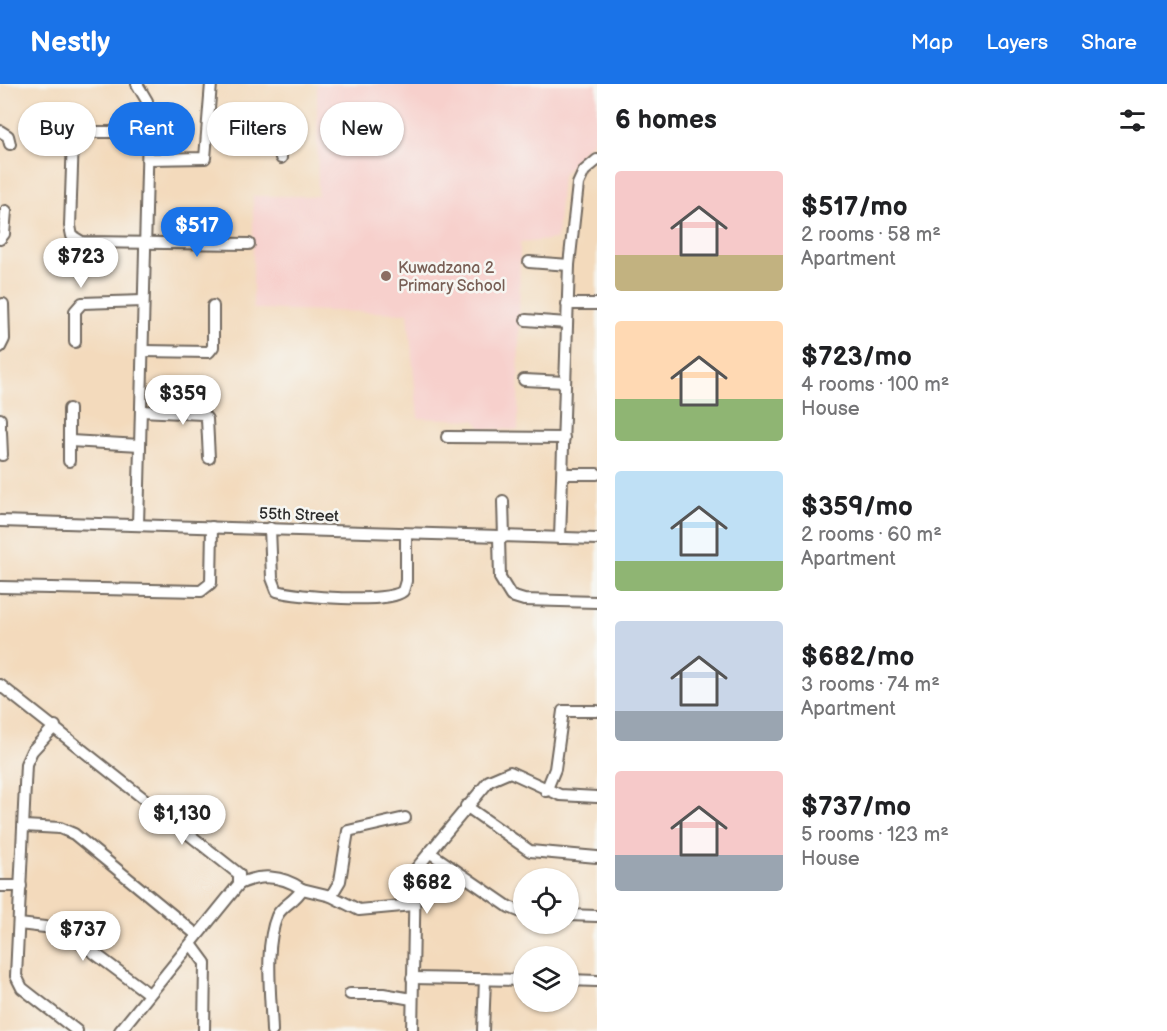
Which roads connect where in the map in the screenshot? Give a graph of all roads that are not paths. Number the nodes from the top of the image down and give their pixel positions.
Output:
1 (137, 84) edge
2 (211, 84) edge
3 (147, 102) edge
4 (211, 102) edge
5 (0, 131) edge
6 (108, 132) edge
7 (10, 144) dead end
8 (207, 147) edge
9 (148, 159) joint
10 (597, 160) edge
11 (6, 211) dead end
12 (0, 239) edge
13 (146, 243) junction
14 (249, 244) dead end
15 (529, 262) dead end
16 (568, 265) junction
17 (143, 301) junction
18 (3, 304) dead end
19 (567, 304) junction
20 (597, 304) edge
21 (213, 306) dead end
22 (526, 320) dead end
23 (567, 323) junction
24 (75, 342) dead end
25 (0, 347) edge
26 (143, 351) junction
27 (524, 380) dead end
28 (565, 382) junction
29 (69, 409) dead end
30 (141, 411) junction
31 (0, 419) edge
32 (0, 432) edge
33 (447, 437) dead end
34 (564, 438) junction
35 (70, 441) junction
36 (140, 445) junction
37 (2, 455) dead end
38 (208, 458) dead end
39 (69, 461) dead end
40 (563, 474) junction
41 (597, 474) edge
42 (503, 501) dead end
43 (0, 521) edge
44 (138, 525) junction
45 (212, 527) junction
46 (270, 528) junction
47 (406, 534) junction
48 (501, 537) junction
49 (560, 538) junction
50 (597, 539) edge
51 (0, 587) edge
52 (597, 602) edge
53 (0, 685) edge
54 (597, 711) edge
55 (55, 726) junction
56 (546, 791) junction
57 (597, 796) edge
58 (466, 807) junction
59 (405, 818) dead end
60 (24, 826) junction
61 (429, 852) junction
62 (597, 857) edge
63 (239, 884) junction
64 (0, 886) edge
65 (21, 886) junction
66 (302, 889) junction
67 (331, 896) junction
68 (413, 905) junction
69 (513, 909) edge
70 (579, 915) edge
71 (597, 916) edge
72 (20, 924) junction
73 (194, 940) junction
74 (412, 978) junction
75 (485, 980) junction
76 (513, 980) edge
77 (579, 980) edge
78 (597, 981) edge
79 (149, 994) junction
80 (350, 994) dead end
81 (412, 999) junction
82 (77, 1031) edge
83 (120, 1031) edge
84 (204, 1031) edge
85 (272, 1031) edge
86 (412, 1031) edge
87 (483, 1031) edge

1 - 3 street
2 - 4 street
5 - 7 street
6 - 13 street
8 - 9 street
9 - 13 street
10 - 16 street
11 - 12 street
13 - 14 street
13 - 17 street
15 - 16 street
16 - 19 street
17 - 24 street
17 - 26 street
18 - 25 street
19 - 20 street
19 - 23 street
21 - 26 street
22 - 23 street
23 - 28 street
26 - 30 street
27 - 28 street
28 - 34 street
29 - 35 street
30 - 36 street
30 - 38 street
31 - 32 street
32 - 37 street
33 - 34 street
34 - 40 street
35 - 36 street
35 - 39 street
36 - 44 street
40 - 41 street
40 - 49 street
42 - 48 street
43 - 44 street, 55th Street
44 - 45 street, 55th Street
45 - 46 street, 55th Street
45 - 51 street
46 - 47 street, 55th Street
46 - 47 street
47 - 48 street, 55th Street
48 - 49 street, 55th Street
48 - 52 street
49 - 50 street, 55th Street
53 - 55 street
54 - 56 street
55 - 60 street
55 - 63 street
56 - 57 street
56 - 58 street
58 - 61 street
58 - 62 street
59 - 67 street
60 - 65 street
60 - 73 street
61 - 68 street
61 - 69 street
63 - 66 street
63 - 73 street
64 - 65 street
65 - 72 street
66 - 67 street
66 - 85 street
67 - 68 street
68 - 74 street
70 - 71 street
72 - 79 street
72 - 82 street
73 - 79 street
73 - 84 street
74 - 75 street
74 - 81 street
75 - 76 street
75 - 87 street
77 - 78 street
79 - 83 street
80 - 81 street
81 - 86 street

